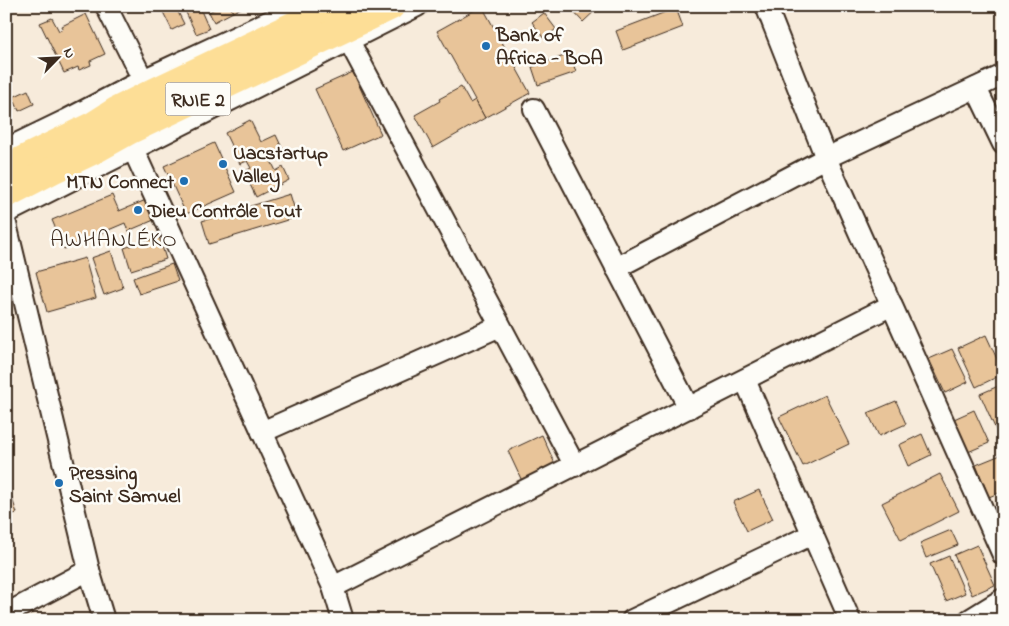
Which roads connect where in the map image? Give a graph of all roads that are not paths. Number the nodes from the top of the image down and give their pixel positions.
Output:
1 (106, 6) edge
2 (302, 6) edge
3 (335, 6) edge
4 (391, 6) edge
5 (417, 6) edge
6 (766, 6) edge
7 (349, 41) junction
8 (1003, 75) edge
9 (143, 80) junction
10 (976, 88) junction
11 (534, 109) dead end
12 (1003, 144) edge
13 (6, 149) edge
14 (133, 149) junction
15 (826, 158) junction
16 (6, 168) edge
17 (6, 194) edge
18 (6, 213) edge
19 (6, 224) edge
20 (616, 268) junction
21 (892, 305) junction
22 (500, 326) junction
23 (745, 380) junction
24 (689, 408) junction
25 (262, 432) junction
26 (574, 466) junction
27 (813, 534) junction
28 (1003, 554) edge
29 (89, 570) junction
30 (333, 587) junction
31 (1003, 599) edge
32 (6, 614) edge
33 (104, 620) edge
34 (343, 620) edge
35 (632, 620) edge
36 (850, 620) edge
37 (969, 620) edge

1 - 9 street
2 - 9 street
3 - 16 highway, RNIE 2 / RNIE 2
4 - 17 highway, RNIE 2 / RNIE 2
5 - 7 street
6 - 15 street
7 - 14 street
7 - 22 street
8 - 10 street
9 - 13 street
10 - 12 street
10 - 15 street
11 - 20 street
14 - 18 street
14 - 25 street
15 - 20 street
15 - 21 street
19 - 29 street
20 - 24 street
21 - 23 street
21 - 28 street
22 - 25 street
22 - 26 street
23 - 24 street
23 - 27 street
24 - 26 street
25 - 30 street
26 - 30 street
27 - 35 street
27 - 36 street
29 - 32 street
29 - 33 street
30 - 34 street
31 - 37 street

